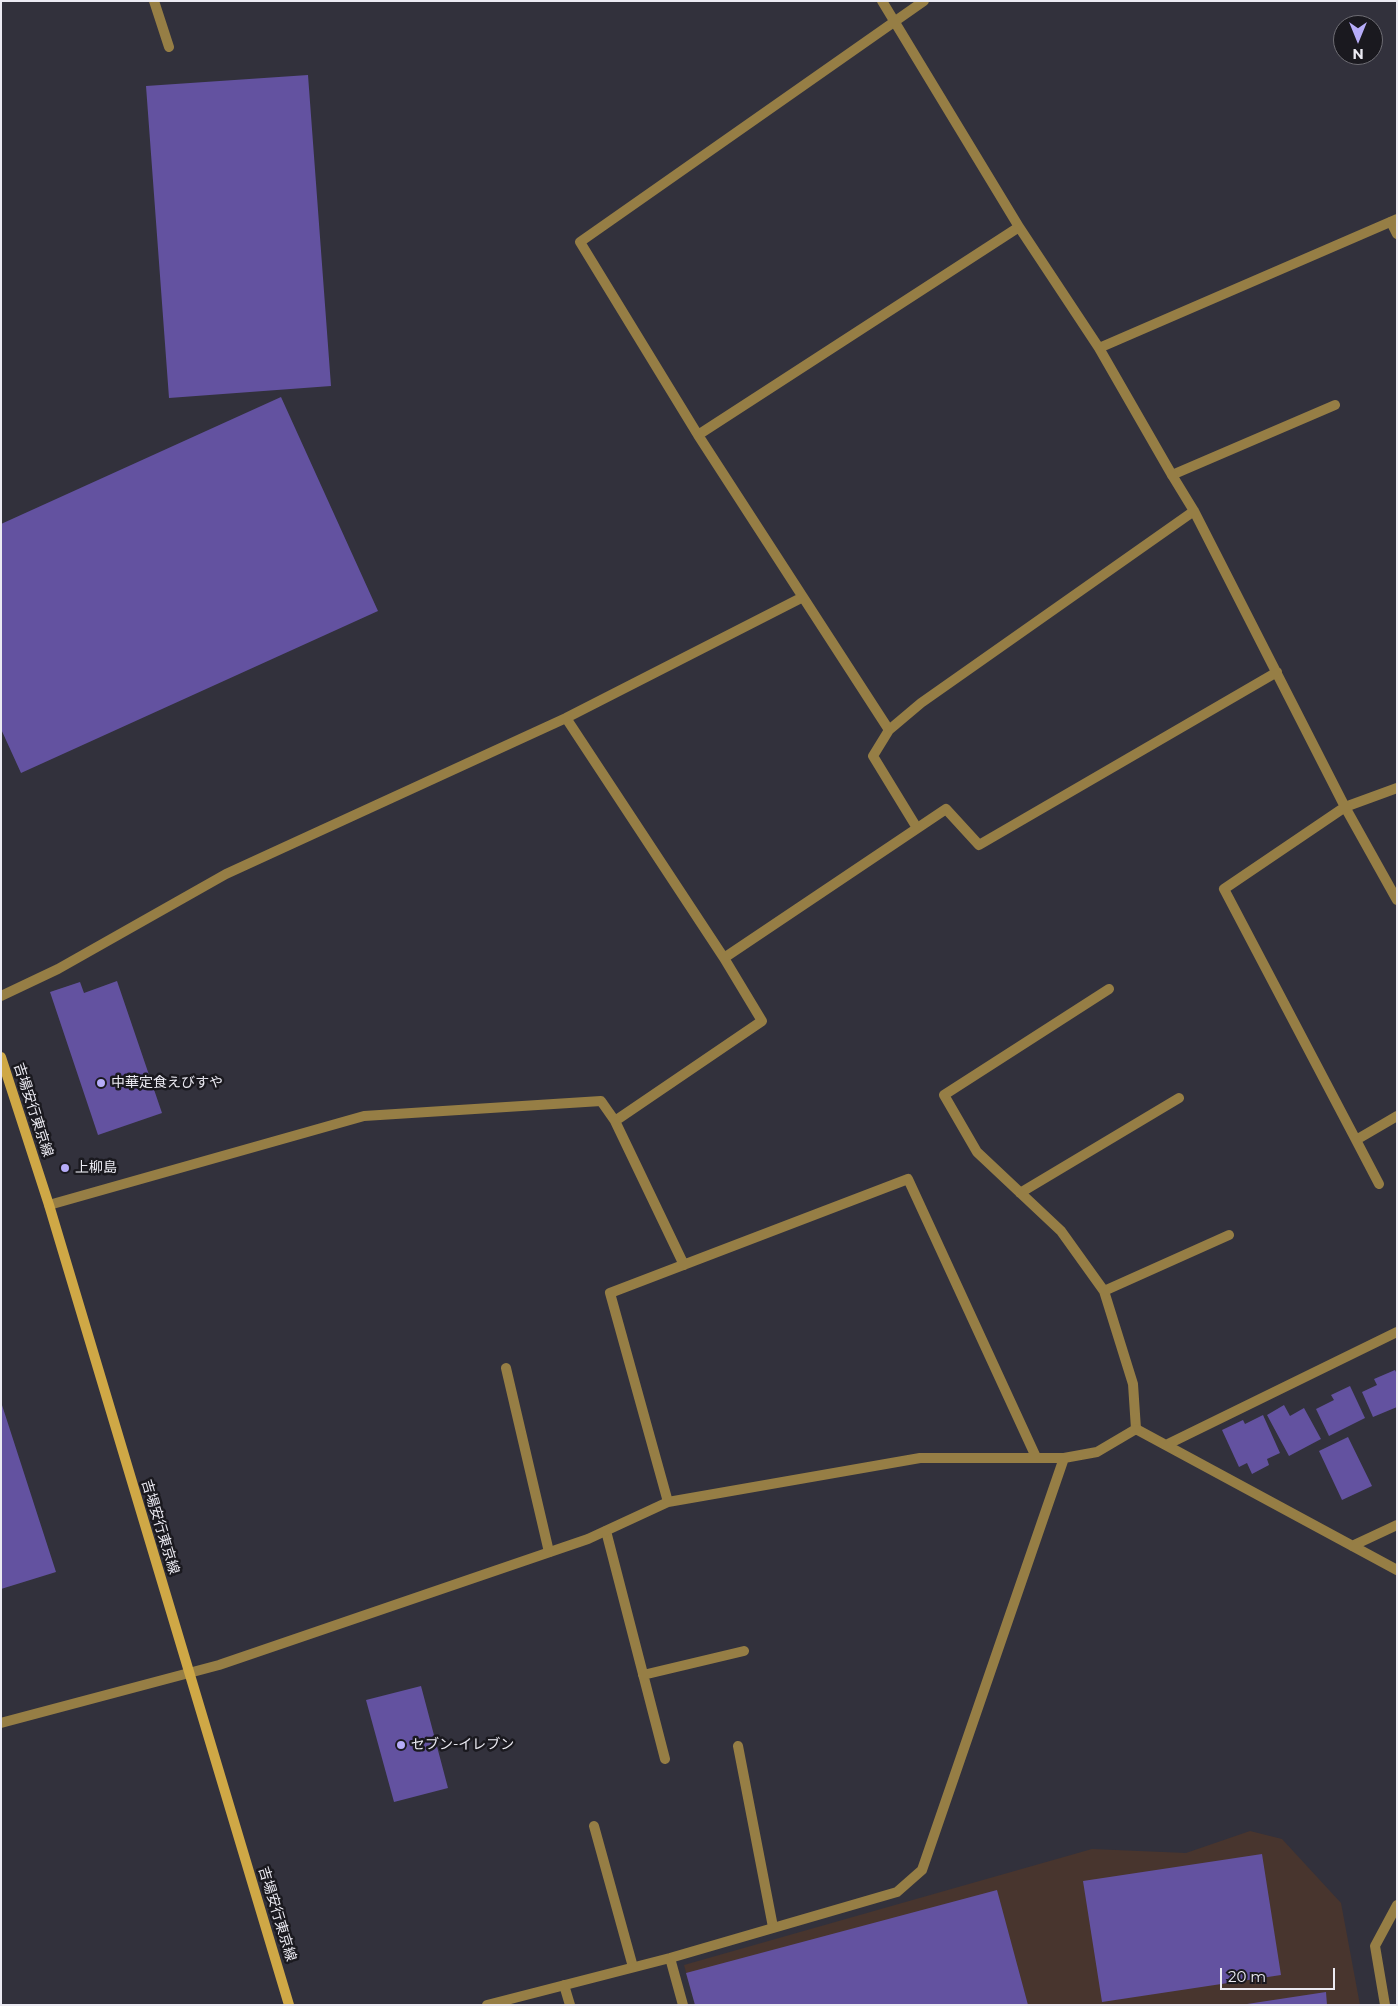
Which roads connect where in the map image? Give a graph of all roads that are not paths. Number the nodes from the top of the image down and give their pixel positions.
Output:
1 (154, 1) edge
2 (882, 1) edge
3 (924, 1) edge
4 (895, 22) junction
5 (169, 47) dead end
6 (1394, 220) edge
7 (1019, 227) junction
8 (1397, 234) edge
9 (1100, 348) junction
10 (1335, 405) dead end
11 (698, 435) junction
12 (1172, 475) junction
13 (1194, 511) junction
14 (803, 597) junction
15 (1277, 672) junction
16 (566, 718) junction
17 (889, 730) junction
18 (1397, 788) edge
19 (1345, 808) junction
20 (917, 828) junction
21 (1397, 900) edge
22 (724, 958) junction
23 (1109, 989) dead end
24 (1, 996) edge
25 (1, 1057) edge
26 (1179, 1098) dead end
27 (1397, 1116) edge
28 (616, 1121) junction
29 (1356, 1140) junction
30 (1379, 1184) dead end
31 (1020, 1193) junction
32 (49, 1205) junction
33 (1230, 1235) dead end
34 (684, 1265) junction
35 (1104, 1292) junction
36 (1397, 1332) edge
37 (506, 1368) dead end
38 (1136, 1429) junction
39 (1166, 1445) junction
40 (1036, 1457) junction
41 (1064, 1458) junction
42 (668, 1502) junction
43 (1397, 1525) edge
44 (606, 1531) junction
45 (1352, 1546) junction
46 (549, 1552) junction
47 (1397, 1570) edge
48 (744, 1651) dead end
49 (190, 1674) junction
50 (643, 1675) junction
51 (1, 1723) edge
52 (738, 1746) dead end
53 (665, 1760) dead end
54 (594, 1826) dead end
55 (1397, 1905) edge
56 (773, 1927) junction
57 (670, 1958) junction
58 (633, 1967) junction
59 (564, 1985) junction
60 (289, 2005) edge
61 (487, 2005) edge
62 (570, 2005) edge
63 (683, 2005) edge
64 (1385, 2005) edge

1 - 5 street
2 - 4 street
3 - 4 street
4 - 7 street
4 - 11 street
6 - 8 street
6 - 9 street
7 - 9 street
7 - 11 street
9 - 12 street
10 - 12 street
11 - 14 street
12 - 13 street
13 - 15 street
13 - 17 street
14 - 16 street
14 - 17 street
15 - 19 street
15 - 20 street
16 - 22 street
16 - 24 street
17 - 20 street
18 - 19 street
19 - 21 street
19 - 29 street
20 - 22 street
22 - 28 street
23 - 31 street
25 - 32 main road, 吉場安行東京線
26 - 31 street
27 - 29 street
28 - 32 street
28 - 34 street
29 - 30 street
31 - 35 street
32 - 49 main road, 吉場安行東京線
33 - 35 street
34 - 40 street
34 - 42 street
35 - 38 street
36 - 39 street
37 - 46 street
38 - 39 street
38 - 41 street
39 - 45 street
40 - 41 street
40 - 42 street
41 - 56 street
42 - 44 street
43 - 45 street
44 - 46 street
44 - 50 street
45 - 47 street
46 - 49 street
48 - 50 street
49 - 51 street
49 - 60 main road, 吉場安行東京線
50 - 53 street
52 - 56 street
54 - 58 street
55 - 64 street
56 - 57 street
57 - 58 street
57 - 63 street
58 - 59 street
59 - 61 street
59 - 62 street

